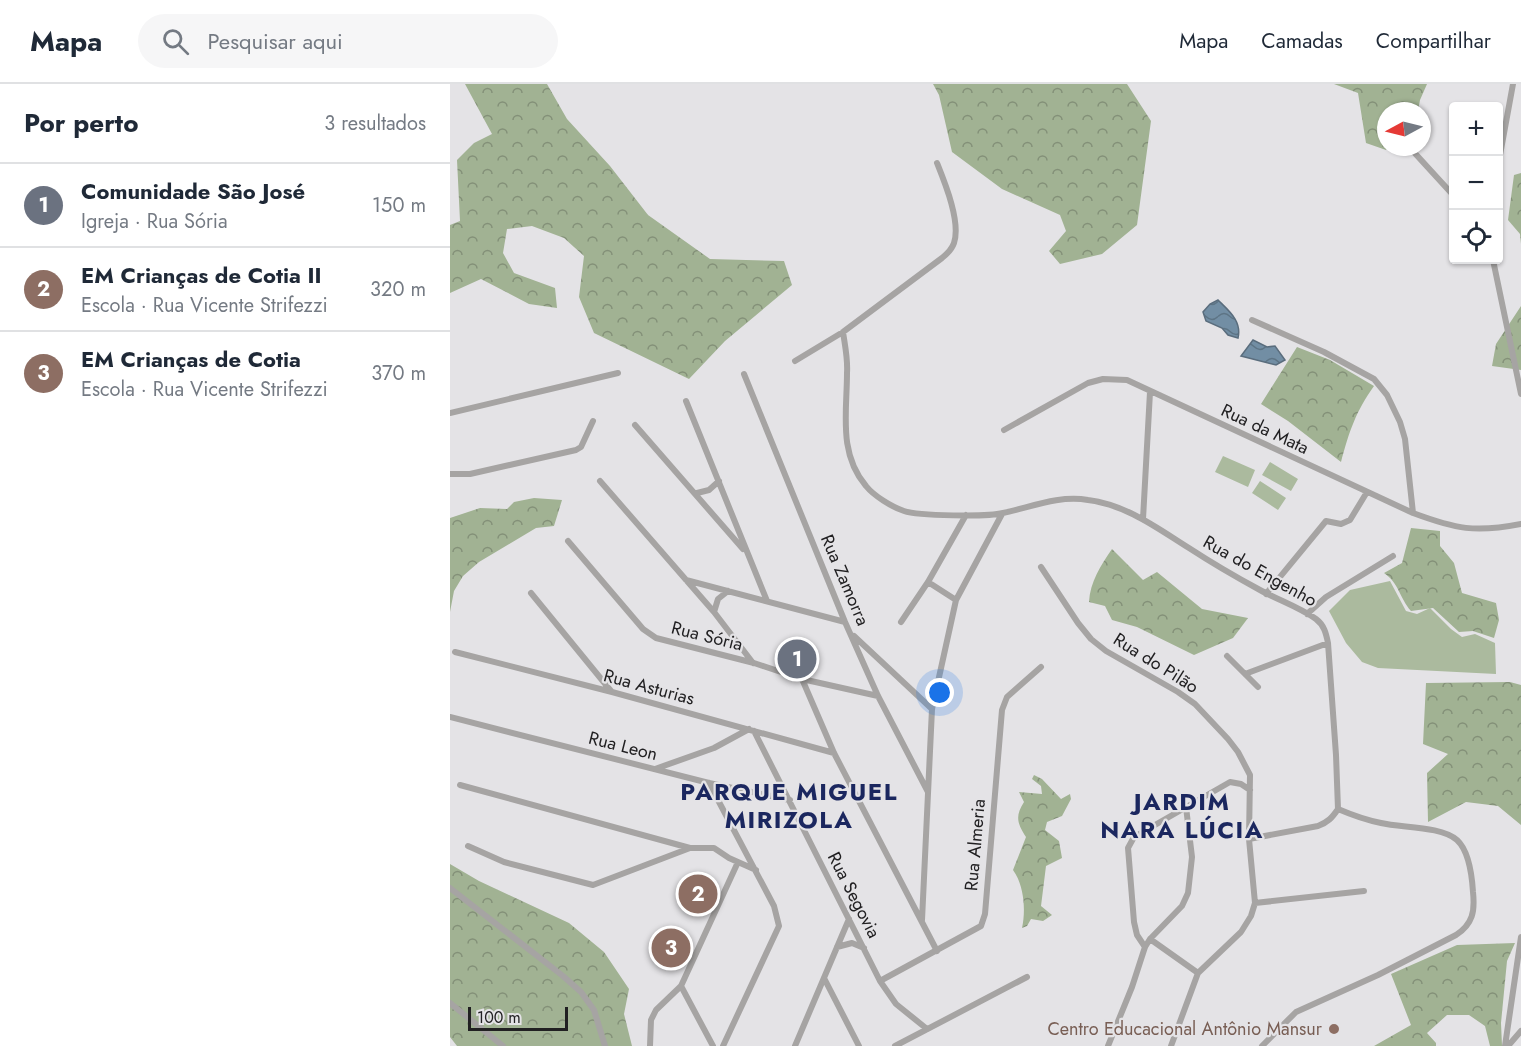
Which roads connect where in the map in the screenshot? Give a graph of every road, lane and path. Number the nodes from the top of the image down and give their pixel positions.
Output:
1 (1512, 84) edge
2 (1417, 156) edge
3 (1500, 156) edge
4 (937, 163) dead end
5 (1449, 191) edge
6 (1494, 264) edge
7 (1252, 320) dead end
8 (843, 332) junction
9 (795, 361) dead end
10 (618, 373) dead end
11 (744, 374) dead end
12 (1150, 392) junction
13 (1521, 394) edge
14 (686, 401) dead end
15 (450, 413) edge
16 (593, 421) dead end
17 (636, 425) dead end
18 (1004, 430) dead end
19 (450, 474) edge
20 (600, 481) dead end
21 (719, 481) junction
22 (1367, 492) junction
23 (697, 493) junction
24 (1413, 513) junction
25 (1002, 514) junction
26 (966, 515) junction
27 (1143, 519) junction
28 (1521, 524) edge
29 (568, 541) dead end
30 (748, 554) junction
31 (1393, 556) dead end
32 (1041, 567) dead end
33 (686, 580) junction
34 (928, 582) junction
35 (729, 591) junction
36 (531, 593) dead end
37 (1266, 594) junction
38 (956, 600) junction
39 (767, 601) junction
40 (714, 612) junction
41 (1307, 614) junction
42 (845, 622) junction
43 (901, 622) dead end
44 (850, 633) junction
45 (1328, 643) junction
46 (455, 652) dead end
47 (1227, 656) dead end
48 (753, 663) junction
49 (1041, 667) dead end
50 (1245, 674) junction
51 (802, 679) junction
52 (1258, 687) dead end
53 (612, 692) junction
54 (878, 696) junction
55 (932, 710) junction
56 (450, 717) edge
57 (752, 730) junction
58 (834, 753) junction
59 (654, 769) junction
60 (709, 783) junction
61 (460, 785) dead end
62 (1250, 790) junction
63 (928, 792) junction
64 (790, 800) junction
65 (1186, 807) junction
66 (1338, 809) junction
67 (1249, 839) junction
68 (468, 846) dead end
69 (690, 848) junction
70 (738, 862) junction
71 (756, 870) junction
72 (450, 888) edge
73 (1364, 891) dead end
74 (1255, 903) junction
75 (849, 919) junction
76 (922, 920) junction
77 (1521, 937) edge
78 (1150, 939) junction
79 (837, 947) junction
80 (1145, 947) junction
81 (864, 948) junction
82 (937, 951) junction
83 (1198, 973) junction
84 (1027, 977) dead end
85 (824, 978) junction
86 (880, 981) junction
87 (681, 986) junction
88 (450, 1003) edge
89 (927, 1029) junction
90 (1521, 1031) edge
91 (503, 1046) edge
92 (605, 1046) edge
93 (650, 1046) edge
94 (713, 1046) edge
95 (723, 1046) edge
96 (795, 1046) edge
97 (859, 1046) edge
98 (895, 1046) edge
99 (1108, 1046) edge
100 (1171, 1046) edge
101 (1262, 1046) edge
102 (1507, 1046) edge

1 - 3 street
2 - 5 street
4 - 8 street
6 - 13 street
7 - 24 street
8 - 9 street
8 - 26 street, Rua do Engenho
10 - 15 street
11 - 42 street, Rua Zamorra
12 - 18 street, Rua da Mata
12 - 22 street, Rua da Mata
12 - 27 street
14 - 21 street
16 - 19 street
17 - 23 street
20 - 33 street
21 - 23 street
21 - 30 street
22 - 24 street, Rua da Mata
22 - 37 street
23 - 30 street
24 - 28 street, Rua da Mata
25 - 26 street, Rua do Engenho
25 - 27 street, Rua do Engenho
25 - 38 street
26 - 34 street
27 - 37 street, Rua do Engenho
29 - 48 street, Rua Sória
30 - 39 street
31 - 41 street
32 - 62 street, Rua do Pilão
33 - 35 street
33 - 40 street
34 - 38 street
34 - 43 street
35 - 39 street
35 - 40 street
36 - 53 street
37 - 41 street, Rua do Engenho
38 - 55 street
39 - 42 street
40 - 48 street
41 - 45 street, Rua do Engenho
42 - 44 street, Rua Zamorra
44 - 54 street, Rua Zamorra
44 - 55 street
45 - 50 street
45 - 66 street, Rua do Engenho
46 - 53 street, Rua Asturias
47 - 50 street
48 - 51 street, Rua Sória
49 - 82 street, Rua Almeria
50 - 52 street
51 - 54 street, Rua Sória
51 - 58 street
53 - 57 street, Rua Asturias
54 - 63 street, Rua Zamorra
55 - 63 street
56 - 59 street, Rua Leon
57 - 58 street, Rua Asturias
57 - 59 street
57 - 64 street, Rua Segovia
58 - 76 street
59 - 60 street, Rua Leon
60 - 64 street, Rua Leon
60 - 71 street
61 - 69 street
62 - 65 street
62 - 67 street, Rua do Pilão
63 - 76 street
64 - 75 street, Rua Segovia
65 - 78 street
65 - 80 street
66 - 67 street
66 - 101 street
67 - 74 street, Rua do Pilão
68 - 69 street
69 - 70 street
70 - 71 street
70 - 87 street
71 - 95 street
72 - 92 street
73 - 74 street
74 - 83 street
75 - 79 street
75 - 81 street, Rua Segovia
76 - 82 street
77 - 102 street
78 - 80 street
78 - 83 street
79 - 81 street
79 - 85 street
80 - 99 street
81 - 86 street, Rua Segovia
82 - 86 street, Rua Almeria
83 - 100 street
84 - 89 street
85 - 96 street
85 - 97 street
86 - 89 street, Rua Segovia
87 - 93 street
87 - 94 street
88 - 91 street
89 - 98 street
90 - 102 street

